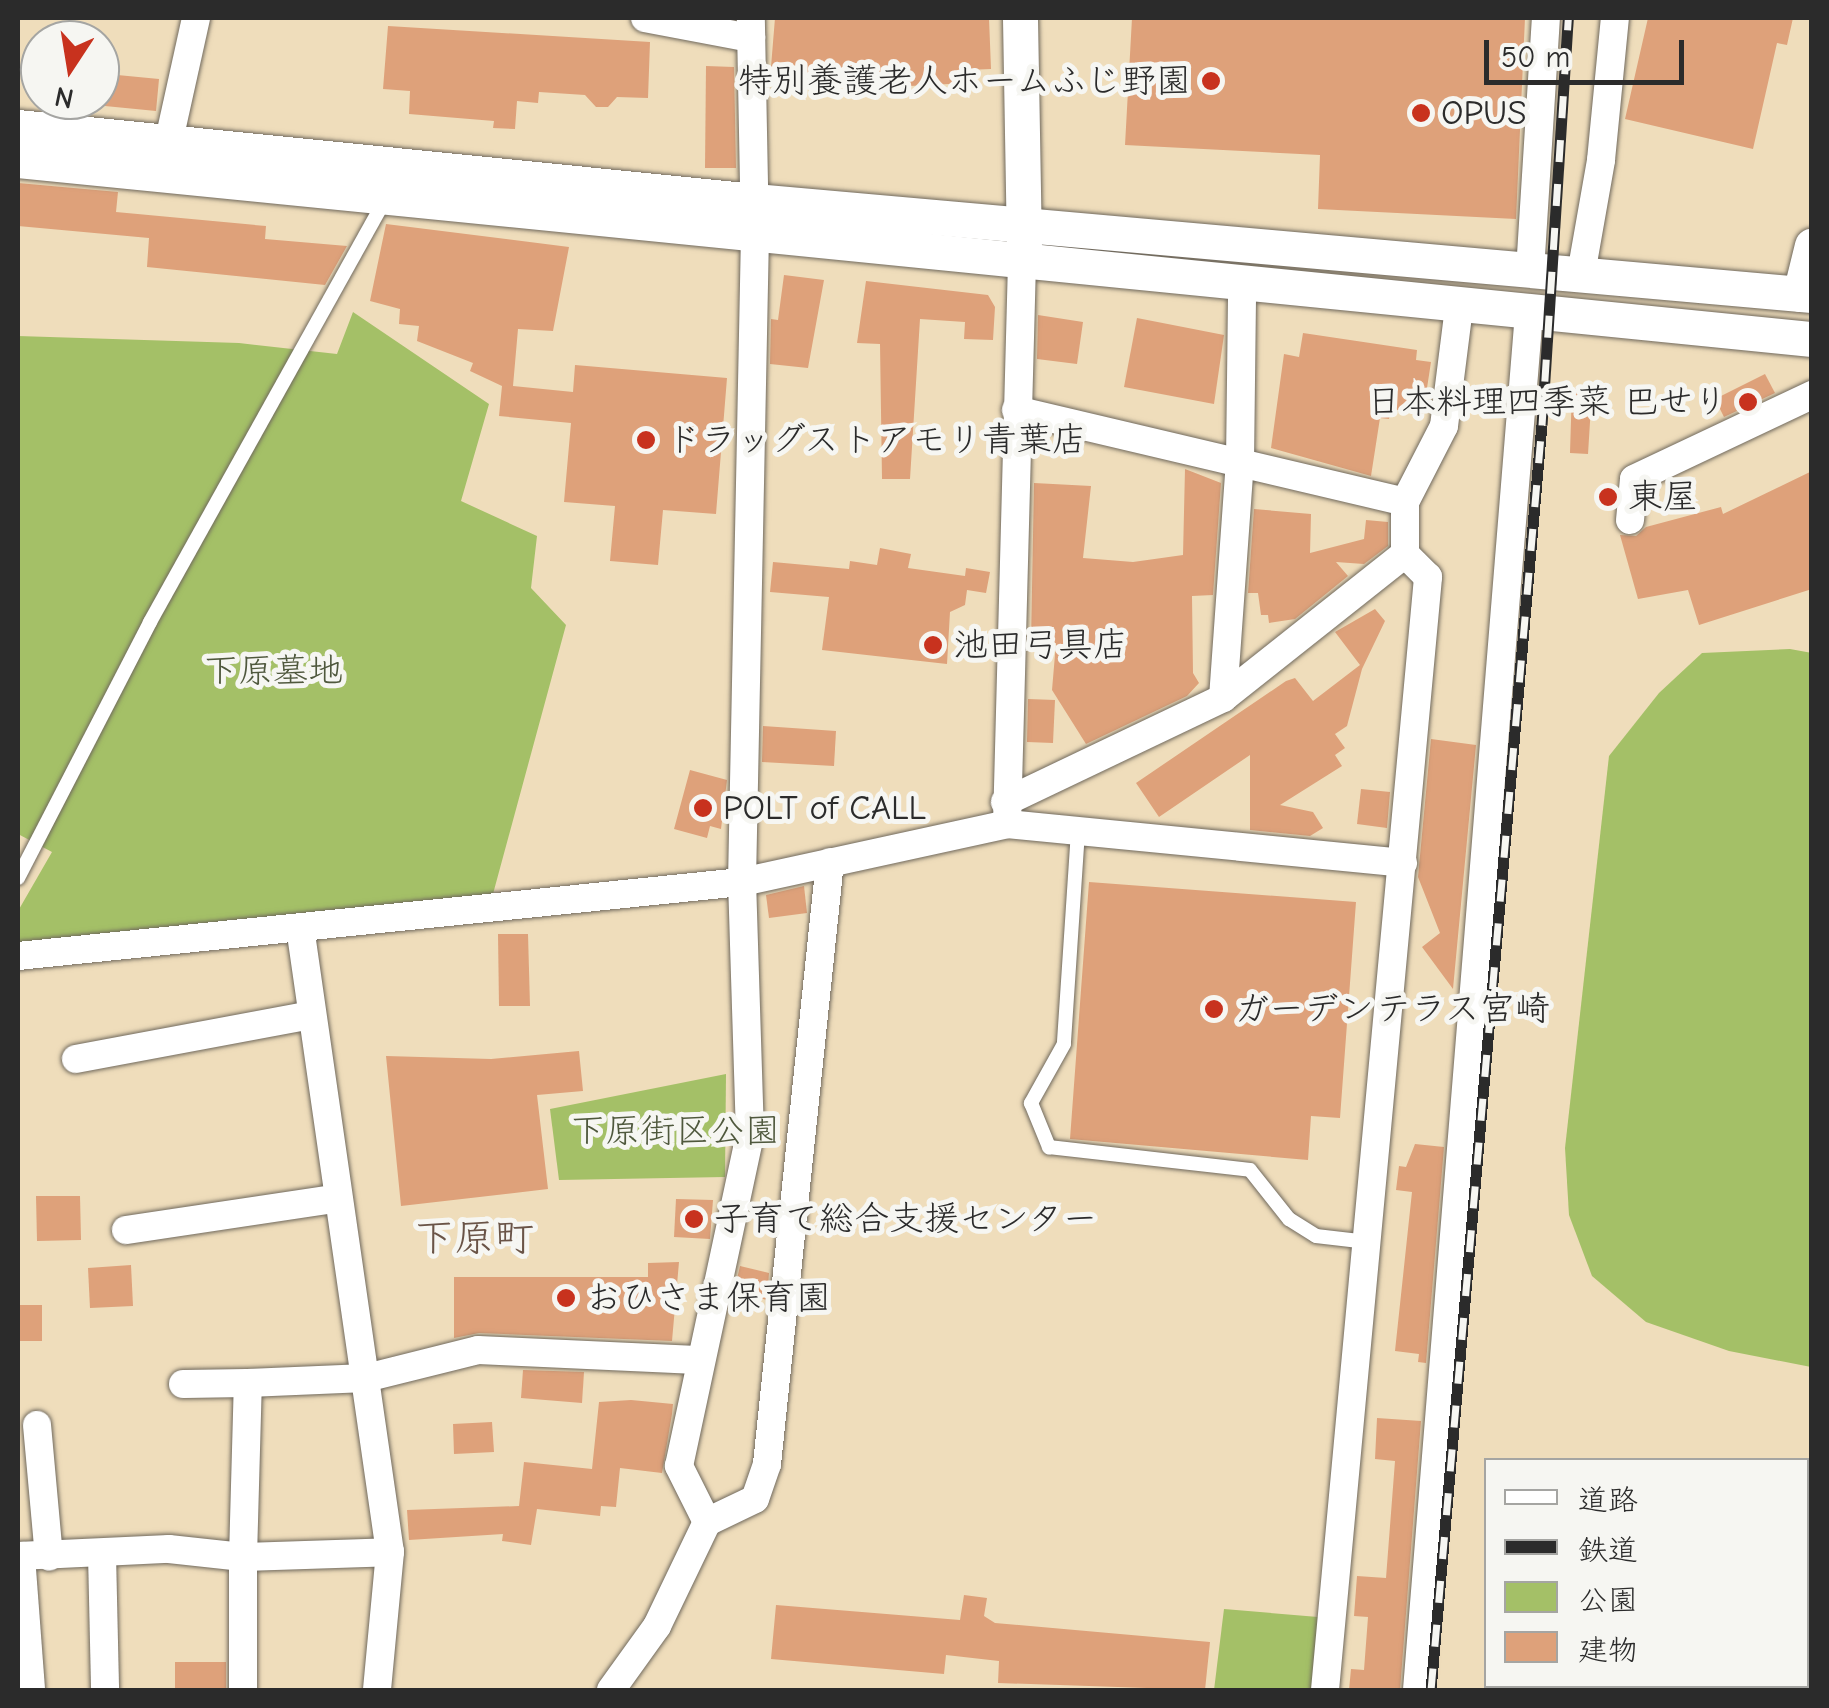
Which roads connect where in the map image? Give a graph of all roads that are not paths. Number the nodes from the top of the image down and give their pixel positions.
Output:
1 (196, 18) edge
2 (645, 18) edge
3 (1020, 18) edge
4 (1546, 18) edge
5 (1614, 18) edge
6 (751, 28) edge
7 (18, 127) edge
8 (169, 140) junction
9 (18, 160) edge
10 (386, 198) junction
11 (755, 219) junction
12 (1026, 226) junction
13 (1812, 245) edge
14 (1022, 264) junction
15 (1530, 271) junction
16 (1581, 274) junction
17 (1242, 286) junction
18 (1808, 298) edge
19 (1459, 308) junction
20 (1528, 313) junction
21 (1812, 339) edge
22 (1812, 395) edge
23 (1016, 410) junction
24 (1240, 462) junction
25 (1405, 502) junction
26 (1630, 520) dead end
27 (1406, 554) junction
28 (1223, 698) junction
29 (1006, 812) junction
30 (1078, 831) junction
31 (830, 862) junction
32 (1403, 864) junction
33 (18, 878) edge
34 (742, 882) junction
35 (300, 927) junction
36 (18, 956) edge
37 (311, 1014) junction
38 (76, 1059) dead end
39 (334, 1199) junction
40 (126, 1230) dead end
41 (1368, 1242) junction
42 (697, 1360) junction
43 (366, 1378) junction
44 (248, 1383) junction
45 (183, 1384) dead end
46 (37, 1425) dead end
47 (707, 1522) junction
48 (390, 1552) junction
49 (102, 1554) junction
50 (29, 1556) edge
51 (243, 1557) junction
52 (31, 1690) edge
53 (105, 1690) edge
54 (243, 1690) edge
55 (377, 1690) edge
56 (611, 1690) edge
57 (1325, 1690) edge
58 (1417, 1690) edge

1 - 8 street
2 - 6 street
3 - 12 street
4 - 15 street
5 - 16 street
6 - 11 street
7 - 8 street
8 - 11 street
9 - 10 street
10 - 11 street
10 - 33 lane
11 - 12 street
11 - 14 street
11 - 34 street
12 - 14 street
12 - 15 street
13 - 18 street
14 - 17 street
14 - 23 street
15 - 16 street
16 - 18 street
17 - 19 street
17 - 24 street
19 - 20 street
19 - 25 street
20 - 21 street
20 - 58 street
22 - 26 street
23 - 24 street
23 - 29 street
24 - 25 street
24 - 28 street
25 - 27 street
27 - 28 street
27 - 32 street
28 - 29 street
29 - 30 street
29 - 31 street
30 - 32 street
30 - 41 lane
31 - 34 street
31 - 47 street
32 - 41 street
34 - 35 street
34 - 42 street
35 - 36 street
35 - 37 street
37 - 38 street
37 - 39 street
39 - 40 street
39 - 43 street
41 - 57 street
42 - 43 street
42 - 47 street
43 - 44 street
43 - 48 street
44 - 45 street
44 - 51 street
46 - 50 street
47 - 56 street
48 - 51 street
48 - 55 street
49 - 50 street
49 - 51 street
49 - 53 street
50 - 52 street
51 - 54 street

